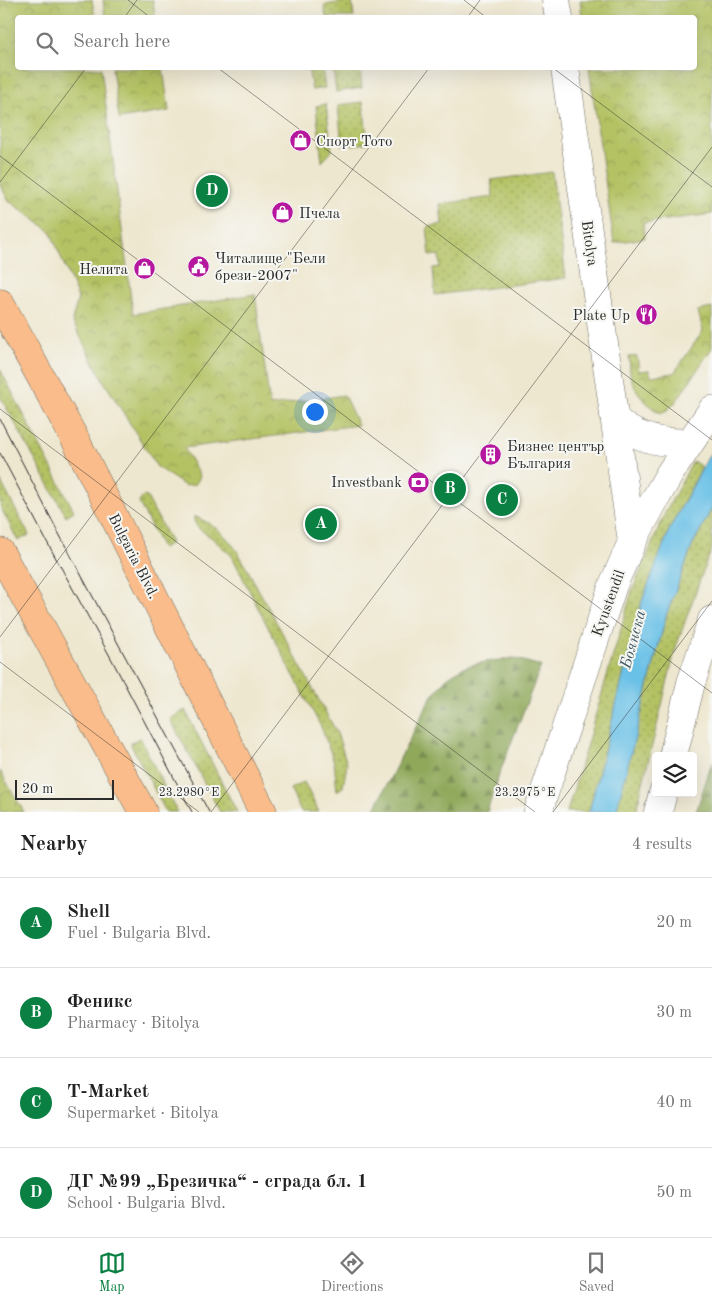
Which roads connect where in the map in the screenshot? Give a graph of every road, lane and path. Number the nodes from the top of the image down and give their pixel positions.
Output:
1 (556, 0) edge
2 (558, 15) edge
3 (565, 70) edge
4 (0, 302) edge
5 (712, 410) edge
6 (615, 419) junction
7 (690, 442) junction
8 (632, 542) junction
9 (0, 552) edge
10 (712, 620) edge
11 (674, 752) edge
12 (662, 797) edge
13 (143, 812) edge
14 (263, 812) edge
15 (538, 812) edge
16 (658, 812) edge

1 - 2 street
3 - 6 street, Bitolya
4 - 14 main road, Bulgaria Blvd.
5 - 7 street, Kyustendil
6 - 7 street
6 - 8 street, Bitolya
7 - 8 street, Kyustendil
8 - 15 street, Kyustendil
9 - 13 main road
10 - 11 street
12 - 16 street

